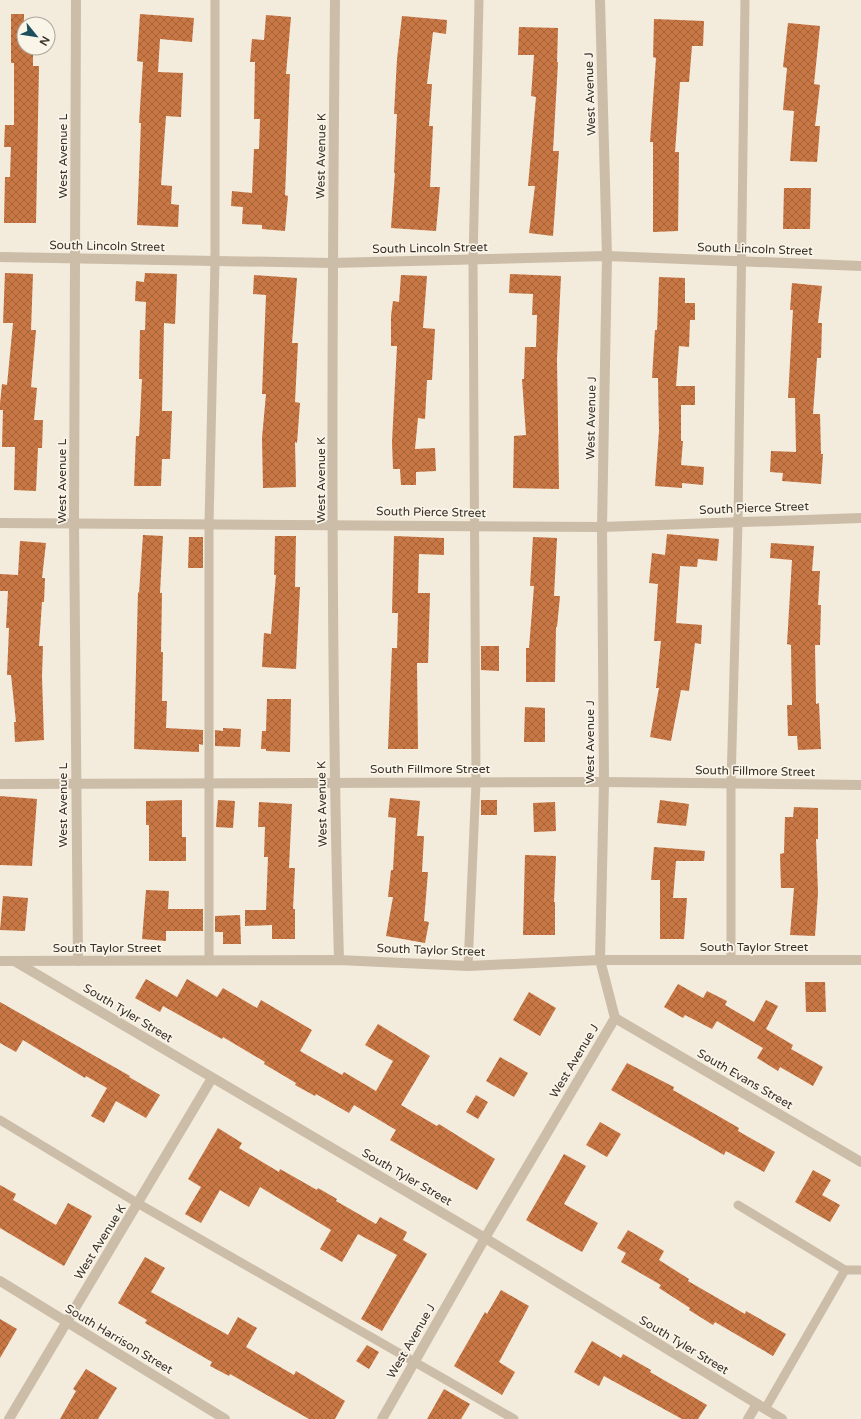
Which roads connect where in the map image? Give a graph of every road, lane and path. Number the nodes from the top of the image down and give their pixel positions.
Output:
1 (76, 0) edge
2 (215, 0) edge
3 (335, 0) edge
4 (479, 0) edge
5 (600, 0) edge
6 (745, 0) edge
7 (608, 256) junction
8 (0, 258) edge
9 (75, 258) junction
10 (474, 260) junction
11 (215, 261) junction
12 (742, 262) junction
13 (332, 263) junction
14 (861, 266) edge
15 (861, 518) edge
16 (738, 522) junction
17 (0, 523) edge
18 (74, 524) junction
19 (209, 524) junction
20 (334, 524) junction
21 (476, 525) junction
22 (602, 527) junction
23 (476, 782) junction
24 (604, 782) junction
25 (334, 783) junction
26 (0, 784) edge
27 (210, 784) junction
28 (731, 784) junction
29 (76, 785) junction
30 (861, 785) edge
31 (209, 960) junction
32 (339, 960) junction
33 (600, 960) junction
34 (731, 960) junction
35 (861, 960) edge
36 (78, 961) junction
37 (0, 962) edge
38 (16, 962) junction
39 (468, 966) junction
40 (615, 1018) junction
41 (212, 1078) junction
42 (0, 1120) edge
43 (861, 1162) edge
44 (139, 1204) junction
45 (738, 1205) dead end
46 (485, 1238) junction
47 (845, 1270) junction
48 (861, 1270) edge
49 (0, 1281) edge
50 (66, 1322) junction
51 (415, 1361) junction
52 (761, 1406) junction
53 (10, 1419) edge
54 (225, 1419) edge
55 (382, 1419) edge
56 (514, 1419) edge
57 (748, 1419) edge
58 (782, 1419) edge

1 - 9 street, West Avenue L
2 - 11 lane
3 - 13 street, West Avenue K
4 - 10 lane
5 - 7 street, West Avenue J
6 - 12 lane
7 - 10 street, South Lincoln Street
7 - 12 street, South Lincoln Street
7 - 22 street, West Avenue J
8 - 9 street, South Lincoln Street
9 - 11 street, South Lincoln Street
9 - 18 street, West Avenue L
10 - 13 street, South Lincoln Street
10 - 21 lane
11 - 13 street, South Lincoln Street
11 - 19 lane
12 - 14 street, South Lincoln Street
12 - 16 lane
13 - 20 street, West Avenue K
15 - 16 street, South Pierce Street
16 - 22 street, South Pierce Street
16 - 28 lane
17 - 18 street, South Pierce Street
18 - 19 street, South Pierce Street
18 - 29 street, West Avenue L
19 - 20 street, South Pierce Street
19 - 27 lane
20 - 21 street, South Pierce Street
20 - 25 street, West Avenue K
21 - 22 street, South Pierce Street
21 - 23 lane
22 - 24 street, West Avenue J
23 - 24 street, South Fillmore Street
23 - 25 street, South Fillmore Street
23 - 39 lane
24 - 28 street, South Fillmore Street
24 - 33 street, West Avenue J
25 - 27 street, South Fillmore Street
25 - 32 street, West Avenue K
26 - 29 street, South Fillmore Street
27 - 29 street, South Fillmore Street
27 - 31 lane
28 - 30 street, South Fillmore Street
28 - 34 lane
29 - 36 street, West Avenue L
31 - 32 street, South Taylor Street
31 - 36 street, South Taylor Street
32 - 39 street, South Taylor Street
33 - 34 street, South Taylor Street
33 - 39 street, South Taylor Street
33 - 40 street, West Avenue J
34 - 35 street, South Taylor Street
36 - 38 street, South Taylor Street
37 - 38 street, South Taylor Street
38 - 41 street, South Tyler Street
40 - 43 street, South Evans Street
40 - 46 street, West Avenue J
41 - 44 street, West Avenue K
41 - 46 street, South Tyler Street
42 - 44 lane
44 - 50 street, West Avenue K
44 - 51 lane
45 - 47 lane
46 - 51 street, West Avenue J
46 - 52 street, South Tyler Street
47 - 48 lane
47 - 52 lane
49 - 50 street, South Harrison Street
50 - 53 street, West Avenue K
50 - 54 street, South Harrison Street
51 - 55 street, West Avenue J
51 - 56 lane
52 - 57 street
52 - 58 street, South Tyler Street

